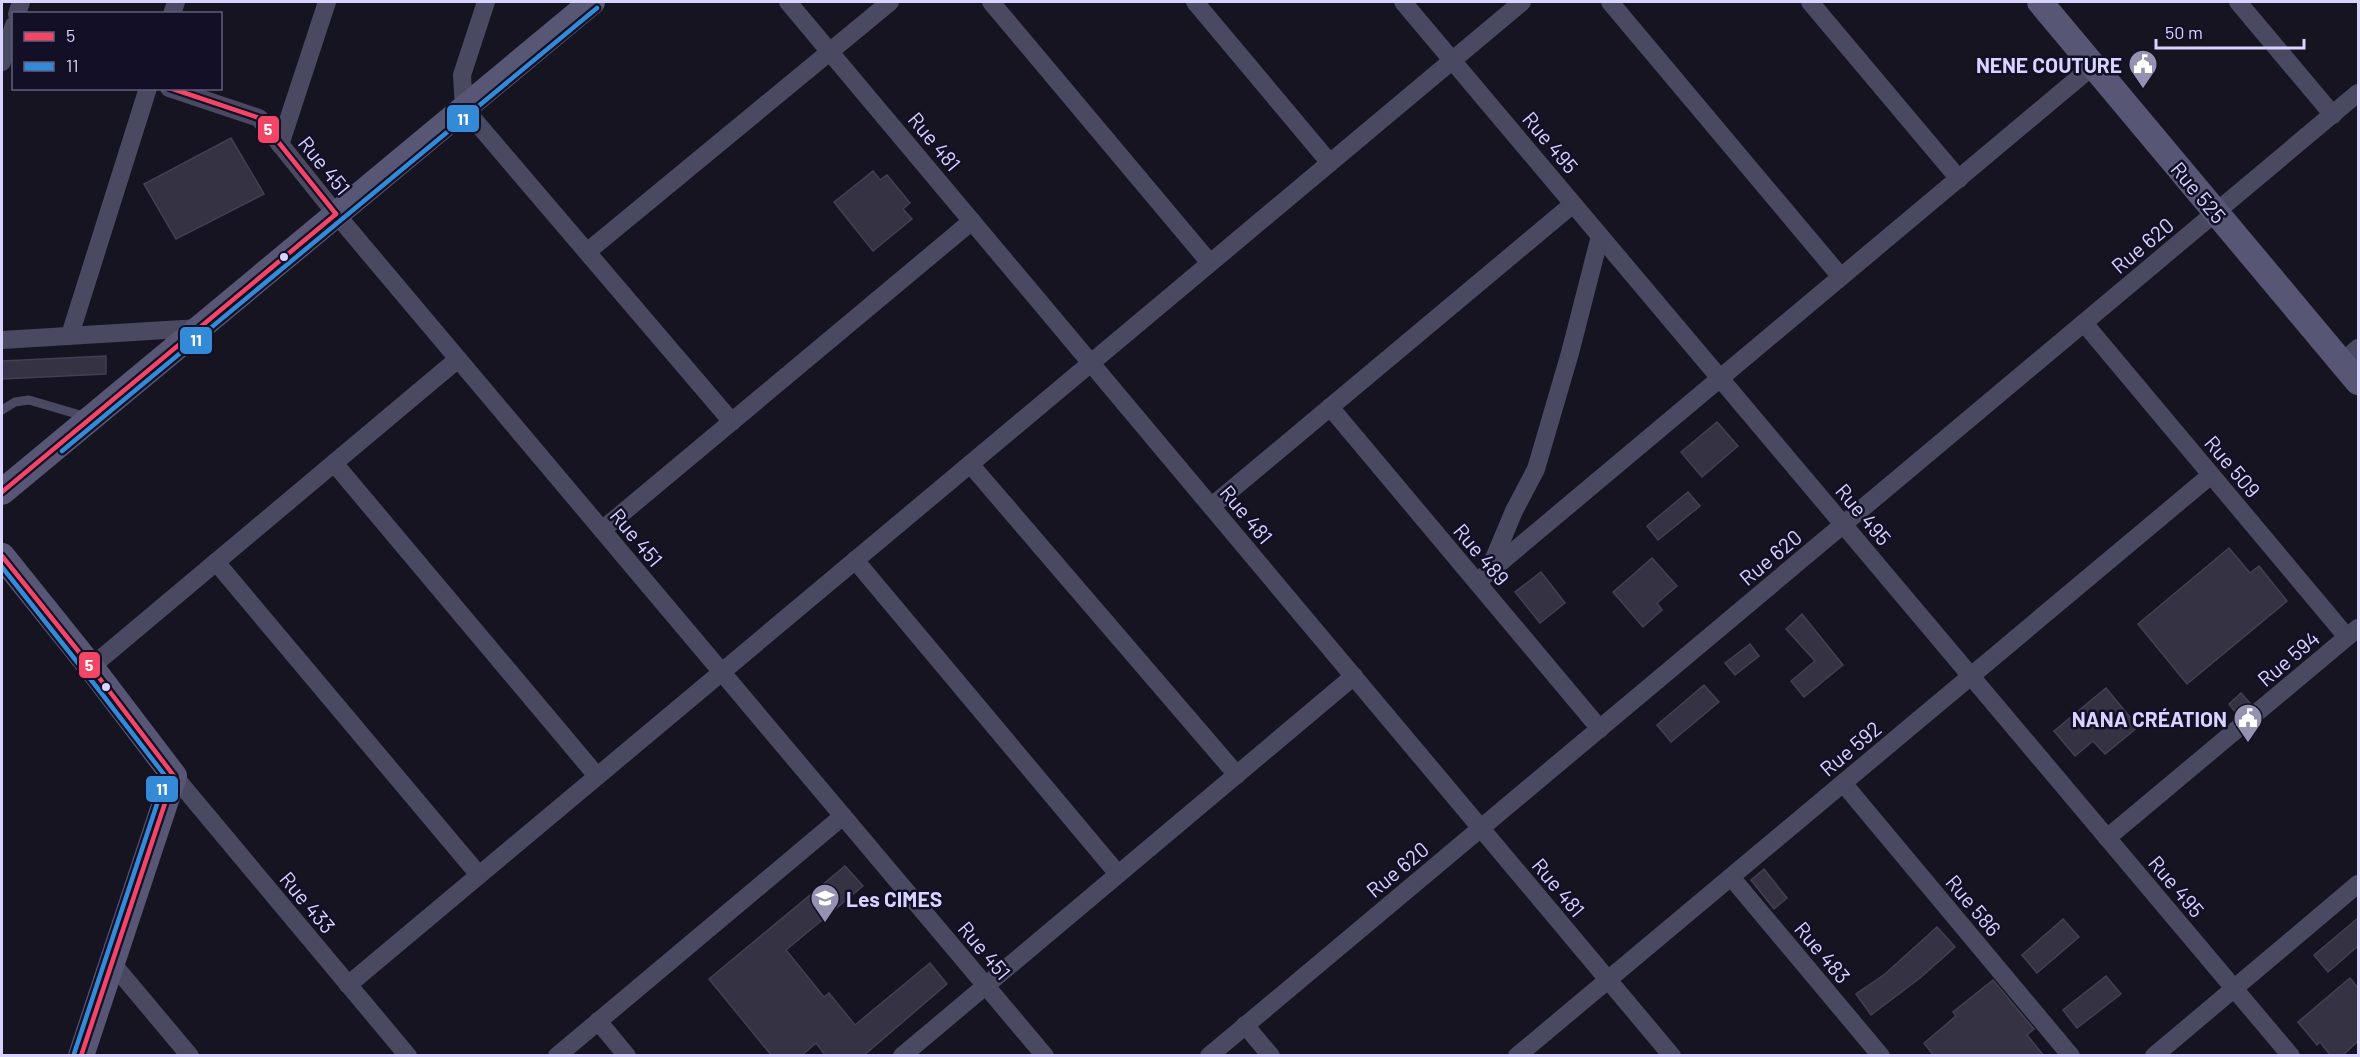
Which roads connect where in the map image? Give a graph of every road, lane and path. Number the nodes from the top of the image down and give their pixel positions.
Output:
1 (327, 2) edge
2 (486, 2) edge
3 (592, 2) edge
4 (788, 2) edge
5 (890, 2) edge
6 (992, 2) edge
7 (1195, 2) edge
8 (1403, 2) edge
9 (1522, 2) edge
10 (1610, 2) edge
11 (1810, 2) edge
12 (2040, 2) edge
13 (2238, 2) edge
14 (10, 32) edge
15 (830, 51) junction
16 (1452, 60) junction
17 (2, 62) edge
18 (2094, 65) junction
19 (147, 90) edge
20 (175, 90) edge
21 (2358, 93) edge
22 (464, 108) junction
23 (2333, 115) junction
24 (280, 145) junction
25 (1330, 163) junction
26 (1959, 179) junction
27 (1573, 204) junction
28 (2217, 212) junction
29 (336, 214) junction
30 (972, 220) junction
31 (1600, 236) junction
32 (587, 252) junction
33 (1210, 263) junction
34 (1841, 277) junction
35 (2084, 323) junction
36 (199, 328) junction
37 (70, 335) junction
38 (2, 340) edge
39 (2350, 355) edge
40 (458, 359) junction
41 (1091, 363) junction
42 (1720, 378) junction
43 (2358, 382) edge
44 (1330, 407) junction
45 (2, 410) edge
46 (90, 417) junction
47 (732, 422) junction
48 (334, 463) junction
49 (970, 464) junction
50 (2211, 475) junction
51 (2, 492) edge
52 (1212, 506) junction
53 (1844, 525) junction
54 (602, 530) junction
55 (2, 556) edge
56 (855, 560) junction
57 (216, 562) junction
58 (1482, 577) junction
59 (2353, 632) edge
60 (91, 667) junction
61 (722, 672) junction
62 (1354, 676) junction
63 (1971, 676) junction
64 (1600, 729) junction
65 (1237, 775) junction
66 (597, 776) junction
67 (174, 777) junction
68 (1843, 783) junction
69 (843, 816) junction
70 (1481, 828) junction
71 (2108, 838) junction
72 (1118, 874) junction
73 (479, 875) junction
74 (1731, 877) junction
75 (2357, 888) edge
76 (112, 963) junction
77 (1608, 980) junction
78 (348, 985) junction
79 (986, 985) junction
80 (2234, 988) junction
81 (598, 1022) junction
82 (1245, 1025) junction
83 (81, 1056) edge
84 (190, 1056) edge
85 (408, 1056) edge
86 (557, 1056) edge
87 (627, 1056) edge
88 (902, 1056) edge
89 (1045, 1056) edge
90 (1209, 1056) edge
91 (1270, 1056) edge
92 (1517, 1056) edge
93 (1672, 1056) edge
94 (1881, 1056) edge
95 (2071, 1056) edge
96 (2154, 1056) edge
97 (2291, 1056) edge

1 - 24 street
2 - 22 street
3 - 22 main road
4 - 15 street, Rue 481
5 - 15 street
6 - 33 street
7 - 25 street
8 - 16 street, Rue 495
9 - 16 street
10 - 34 street
11 - 26 street
12 - 18 main road, Rue 525
13 - 23 street
14 - 17 street
15 - 30 street, Rue 481
15 - 32 street
16 - 25 street
16 - 27 street, Rue 495
18 - 26 street
18 - 28 main road, Rue 525
19 - 37 street
20 - 24 street, Rue 451
21 - 23 street, Rue 620
22 - 29 main road
22 - 32 street
23 - 28 street, Rue 620
24 - 29 street, Rue 451
25 - 33 street
26 - 34 street
27 - 31 street, Rue 495
27 - 44 street
28 - 35 street, Rue 620
28 - 39 main road, Rue 525
29 - 36 main road
29 - 40 street, Rue 451
30 - 41 street, Rue 481
30 - 47 street
31 - 42 street, Rue 495
31 - 58 street
32 - 47 street
33 - 41 street
34 - 42 street
35 - 50 street, Rue 509
35 - 53 street, Rue 620
36 - 37 street
36 - 46 main road
37 - 38 street
39 - 43 main road, Rue 525
40 - 48 street
40 - 54 street, Rue 451
41 - 49 street
41 - 52 street, Rue 481
42 - 53 street, Rue 495
42 - 58 street
44 - 52 street
44 - 58 street, Rue 489
45 - 46 lane
46 - 51 main road
47 - 54 street
48 - 57 street
48 - 66 street
49 - 56 street
49 - 65 street
50 - 59 street, Rue 509
50 - 63 street, Rue 592
52 - 62 street, Rue 481
53 - 63 street, Rue 495
53 - 64 street, Rue 620
54 - 61 street, Rue 451
55 - 60 main road
56 - 61 street
56 - 72 street
57 - 60 street
57 - 73 street
58 - 64 street, Rue 489
59 - 71 street, Rue 594
60 - 67 main road
61 - 66 street
61 - 69 street, Rue 451
62 - 65 street
62 - 70 street, Rue 481
63 - 68 street, Rue 592
63 - 71 street, Rue 495
64 - 70 street, Rue 620
65 - 72 street
66 - 73 street
67 - 76 main road
67 - 78 street, Rue 433
68 - 74 street, Rue 592
68 - 95 street, Rue 586
69 - 79 street, Rue 451
69 - 81 street
70 - 77 street, Rue 481
70 - 82 street, Rue 620
71 - 80 street, Rue 495
72 - 79 street
73 - 78 street
74 - 77 street, Rue 592
74 - 94 street, Rue 483
75 - 80 street
76 - 83 main road
76 - 84 street
77 - 92 street, Rue 592
77 - 93 street, Rue 481
78 - 85 street, Rue 433
79 - 88 street
79 - 89 street, Rue 451
80 - 96 street
80 - 97 street, Rue 495
81 - 86 street
81 - 87 street
82 - 90 street, Rue 620
82 - 91 street

